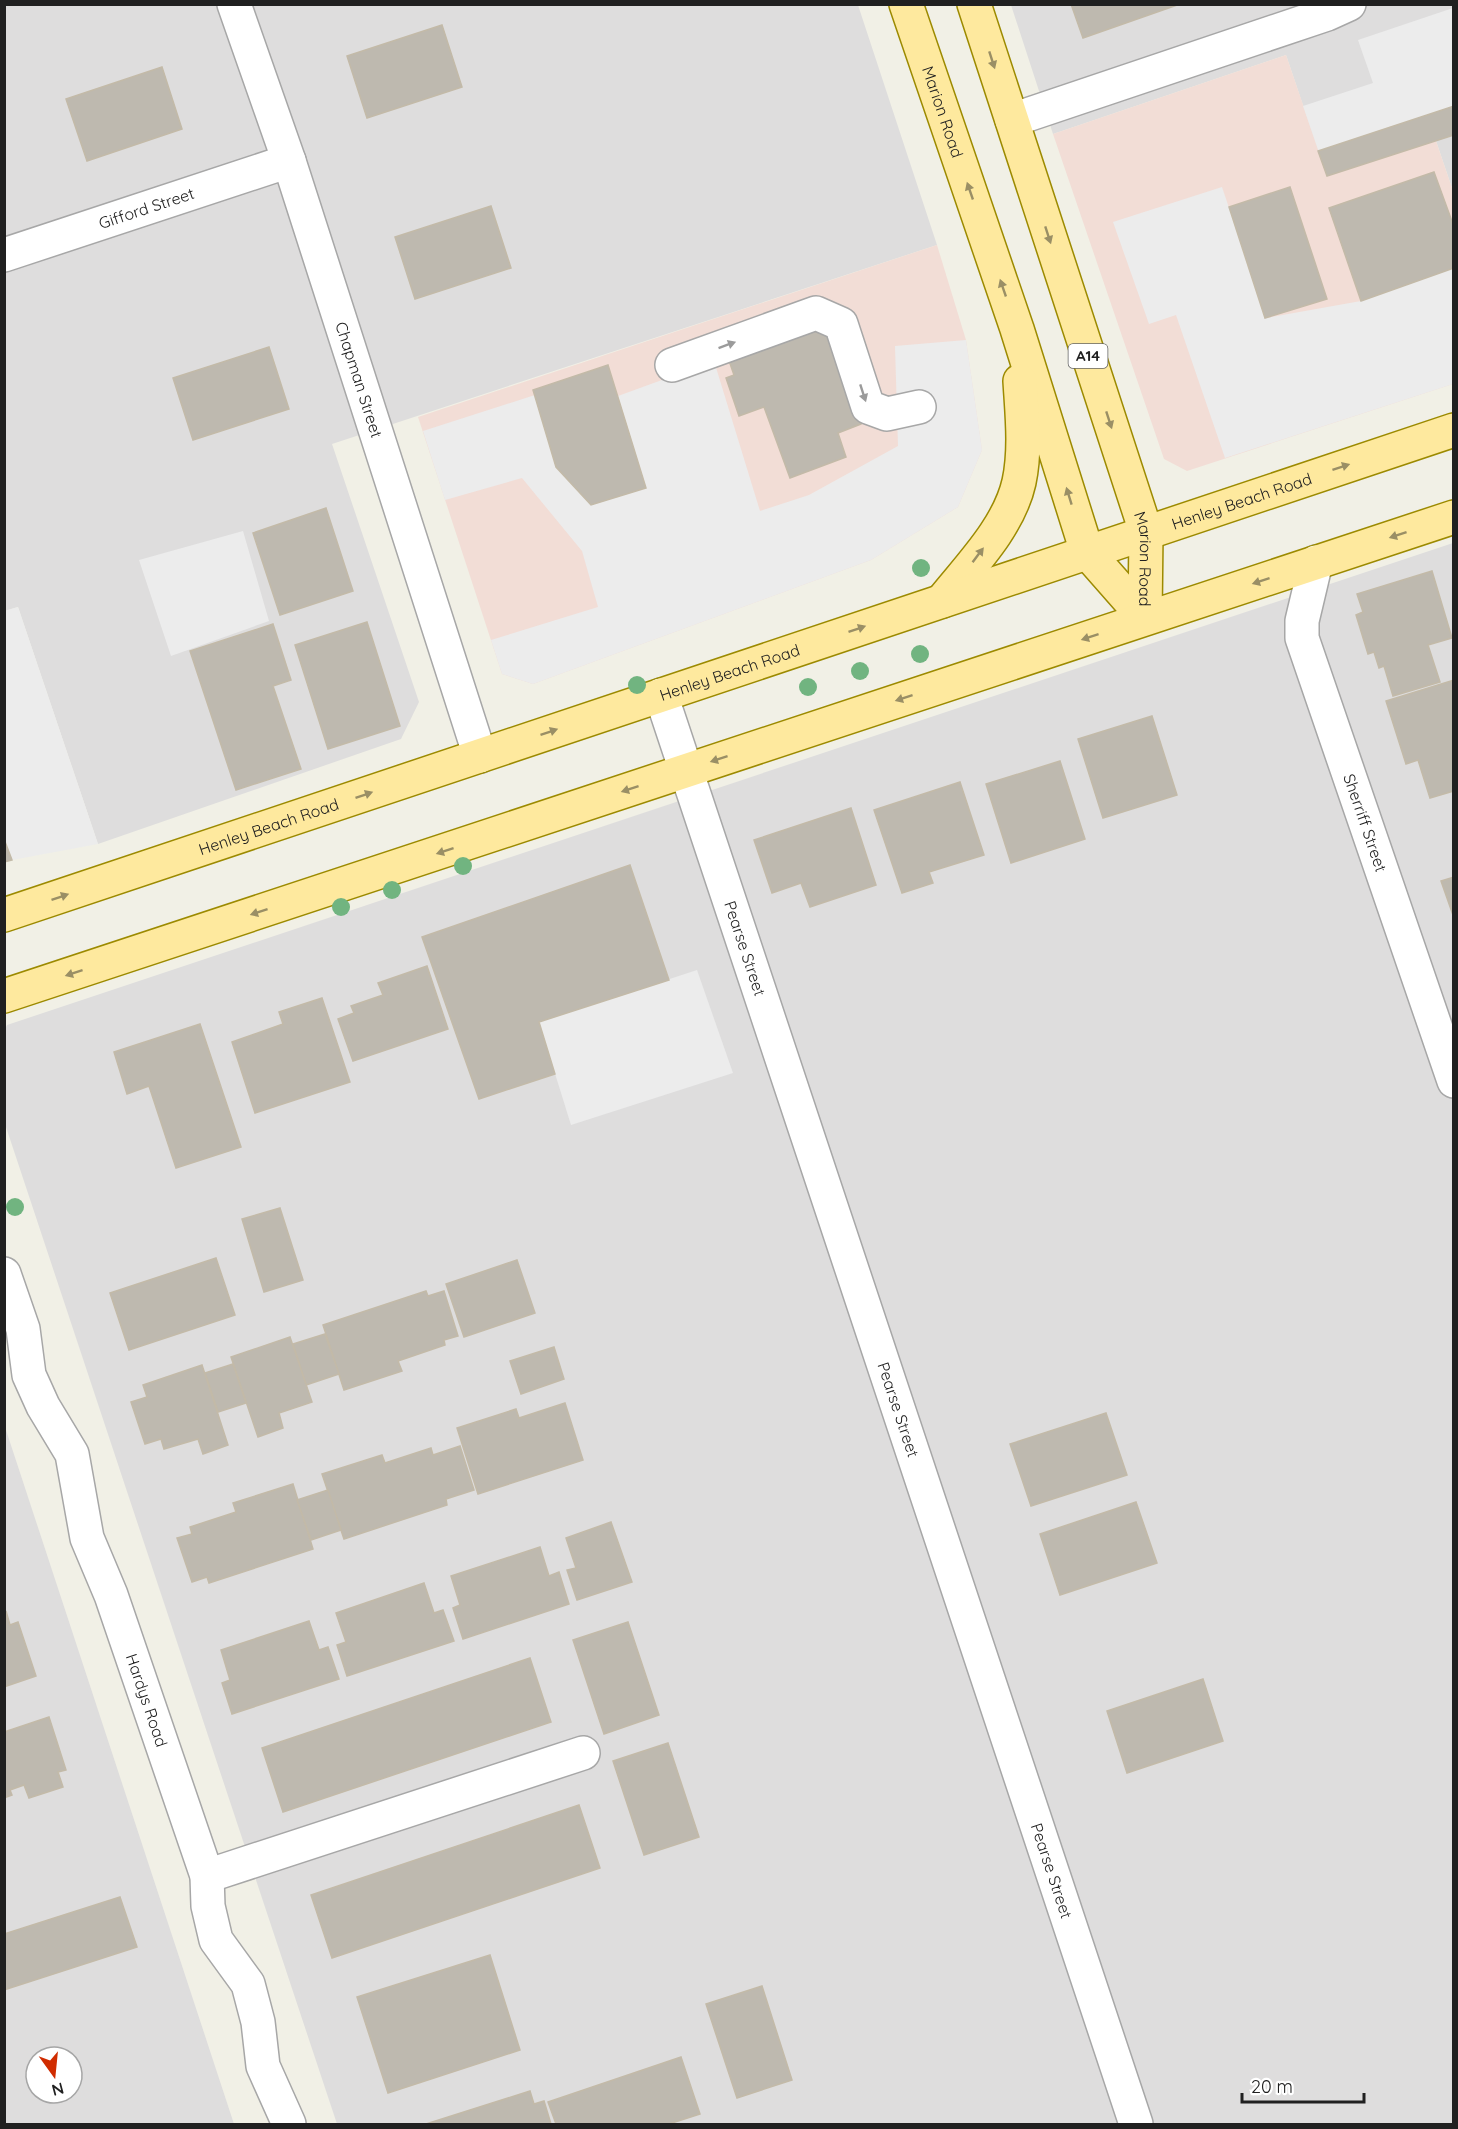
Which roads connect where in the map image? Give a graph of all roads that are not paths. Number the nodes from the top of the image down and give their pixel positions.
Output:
1 (234, 4) edge
2 (906, 4) edge
3 (974, 4) edge
4 (1349, 4) edge
5 (1012, 120) junction
6 (289, 161) junction
7 (4, 255) edge
8 (1017, 328) junction
9 (672, 365) dead end
10 (919, 407) dead end
11 (1454, 430) edge
12 (1454, 517) edge
13 (1146, 532) junction
14 (1087, 552) junction
15 (1316, 562) junction
16 (942, 601) junction
17 (1145, 618) junction
18 (661, 695) junction
19 (480, 756) junction
20 (685, 771) junction
21 (4, 915) edge
22 (4, 996) edge
23 (1454, 1081) edge
24 (4, 1274) edge
25 (583, 1753) dead end
26 (207, 1876) junction
27 (289, 2124) edge
28 (1136, 2124) edge

1 - 6 street, Chapman Street
8 -> 2 main road, Marion Road
3 -> 5 main road, Marion Road / A14
4 - 5 street
5 -> 13 main road, Marion Road / A14
6 - 7 street, Gifford Street
6 - 19 street, Chapman Street
14 -> 8 main road, Marion Road
16 -> 8 main road
9 -> 10 street
13 -> 11 main road, Henley Beach Road
12 -> 15 main road
13 - 14 main road, Henley Beach Road
13 - 17 main road, Marion Road
14 - 16 main road, Henley Beach Road
14 - 17 main road, Marion Road
15 -> 17 main road
15 - 23 street, Sherriff Street
18 -> 16 main road, Henley Beach Road
17 -> 20 main road
19 -> 18 main road, Henley Beach Road
18 - 20 street, Pearse Street
21 -> 19 main road, Henley Beach Road
20 -> 22 main road
20 - 28 street, Pearse Street
24 - 26 street, Hardys Road
25 - 26 street
26 - 27 street, Hardys Road

